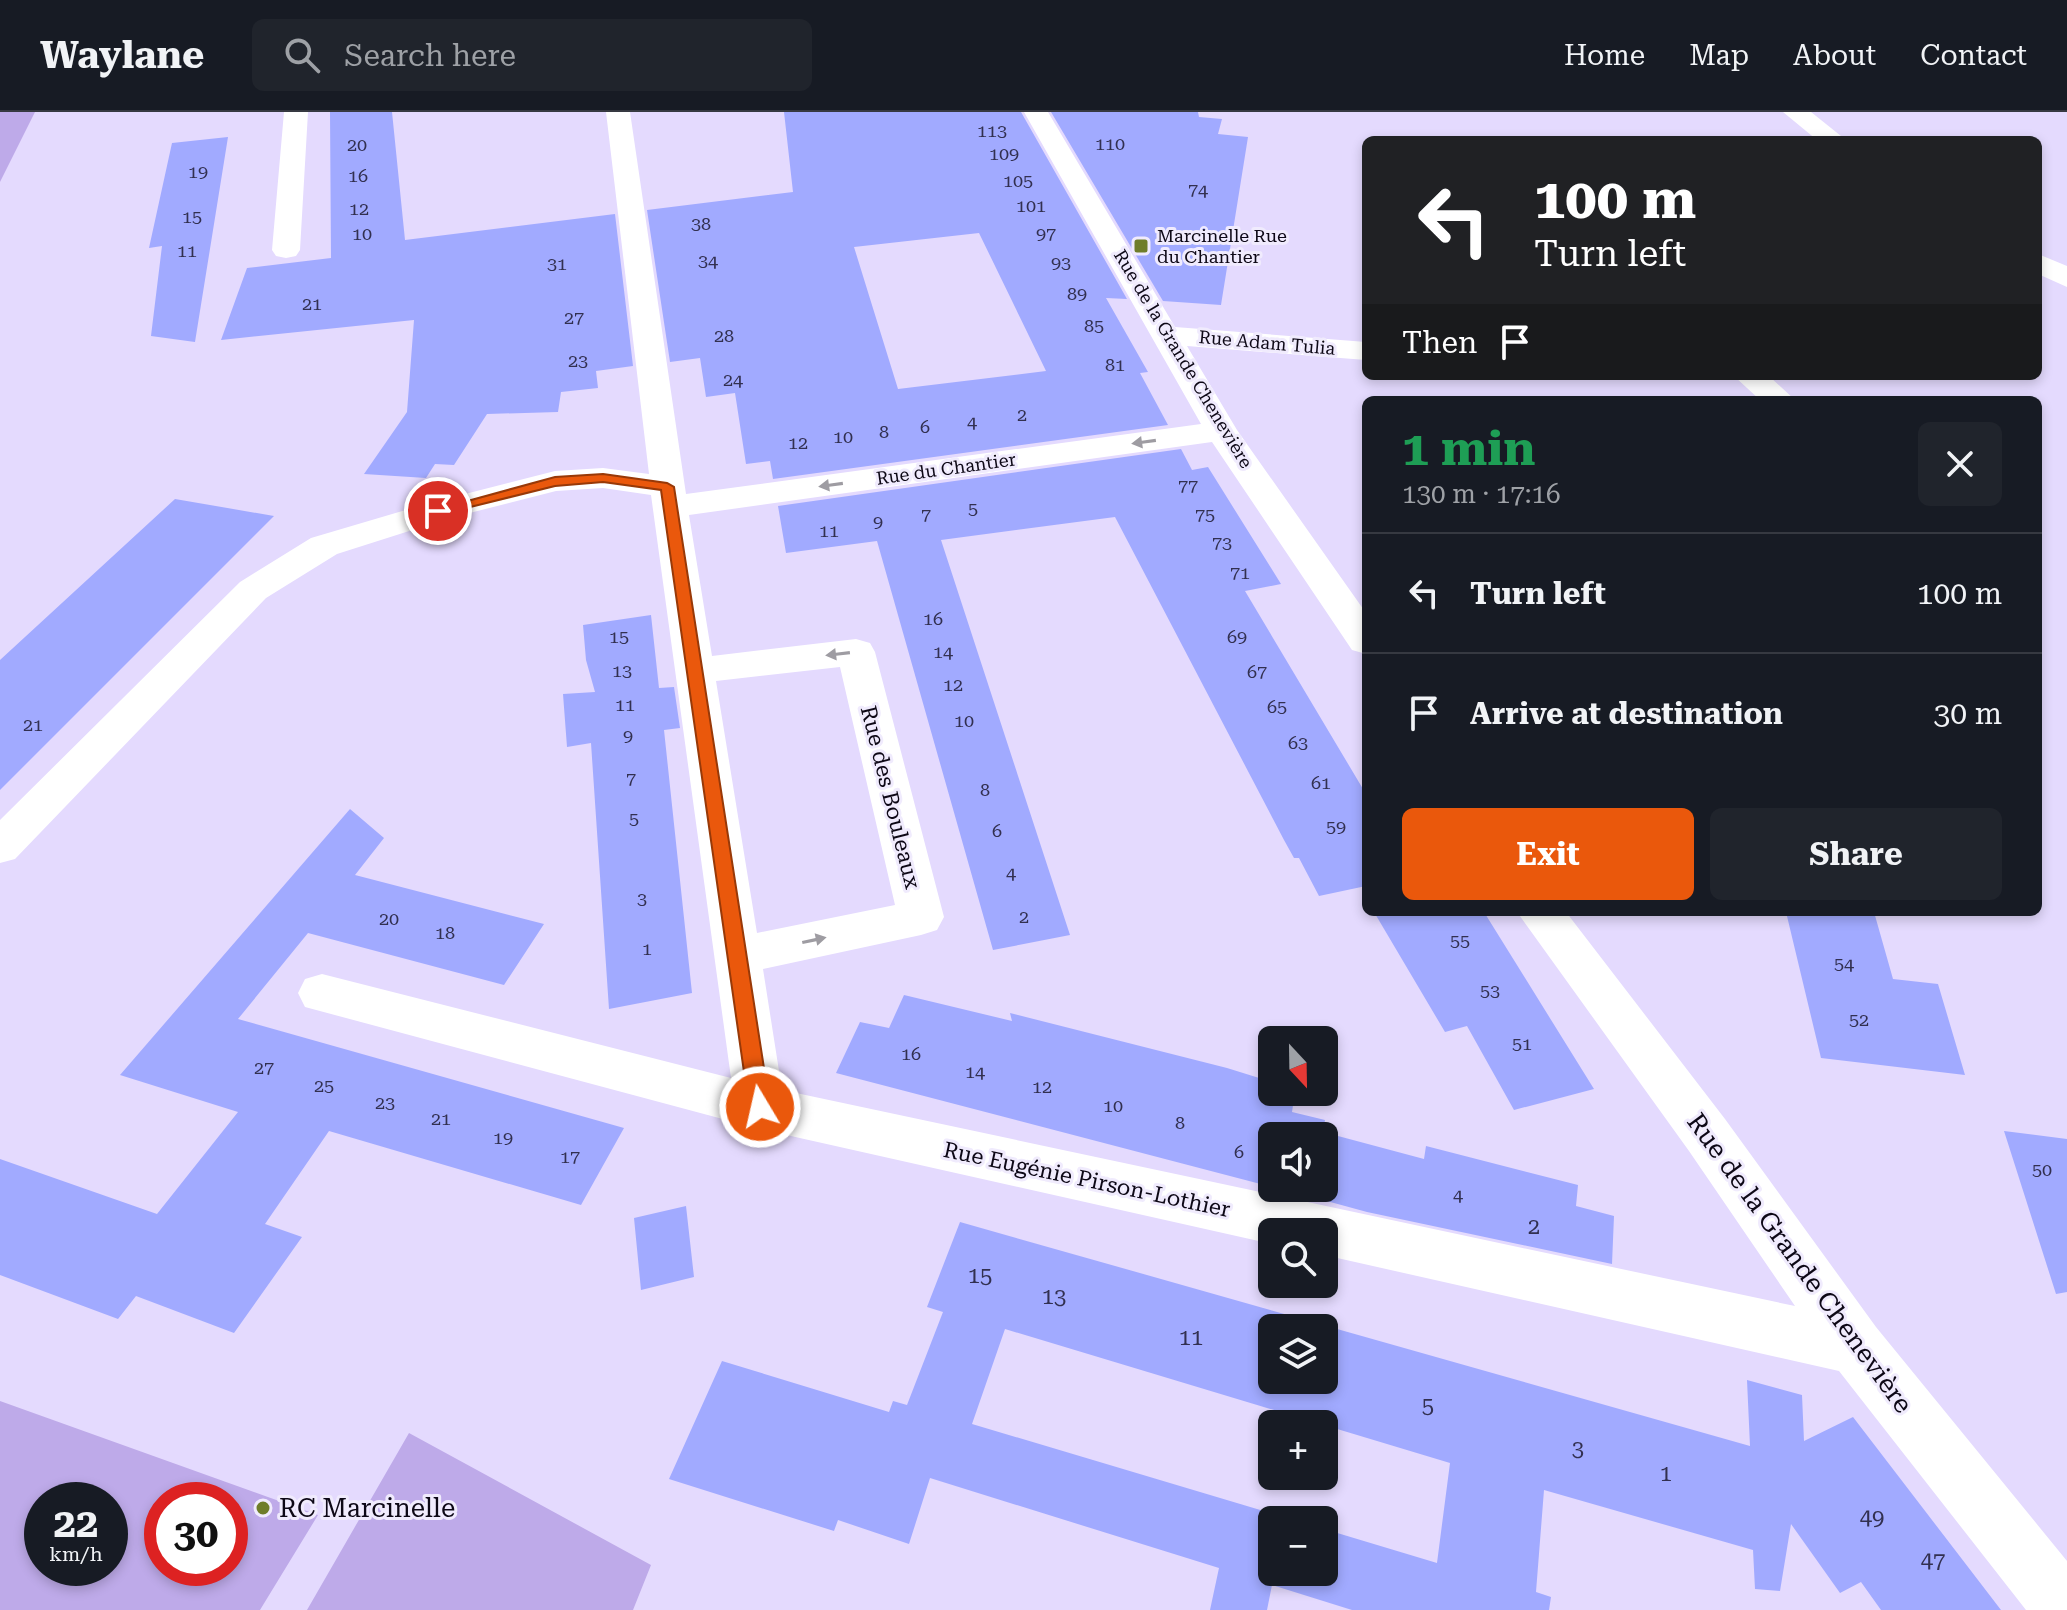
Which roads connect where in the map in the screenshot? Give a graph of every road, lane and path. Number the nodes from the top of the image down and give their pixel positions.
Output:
1 (325, 112) edge
2 (618, 112) edge
3 (1036, 112) edge
4 (1795, 112) edge
5 (296, 113) edge
6 (1828, 136) edge
7 (286, 250) dead end
8 (2042, 264) edge
9 (2067, 278) edge
10 (1168, 335) junction
11 (1362, 351) edge
12 (1755, 380) edge
13 (1774, 396) edge
14 (1221, 431) junction
15 (669, 497) junction
16 (1362, 635) edge
17 (694, 671) junction
18 (0, 847) edge
19 (1543, 916) edge
20 (737, 956) junction
21 (322, 993) dead end
22 (760, 1107) junction
23 (1856, 1347) junction
24 (2066, 1610) edge

1 - 5 street
2 - 15 street
3 - 10 street, Rue de la Grande Chenevière
4 - 6 street
5 - 7 street
8 - 9 street
10 - 11 street, Rue Adam Tulia
10 - 14 street, Rue de la Grande Chenevière
12 - 13 street
14 -> 15 street, Rue du Chantier
14 - 16 street, Rue de la Grande Chenevière
15 - 17 street
15 - 18 street, Rue du Chantier
17 - 20 street
20 -> 17 street, Rue des Bouleaux
19 - 23 street, Rue de la Grande Chenevière
20 - 22 street
21 - 22 street, Rue Eugénie Pirson-Lothier
22 - 23 street, Rue Eugénie Pirson-Lothier
23 - 24 street, Rue de la Grande Chenevière

